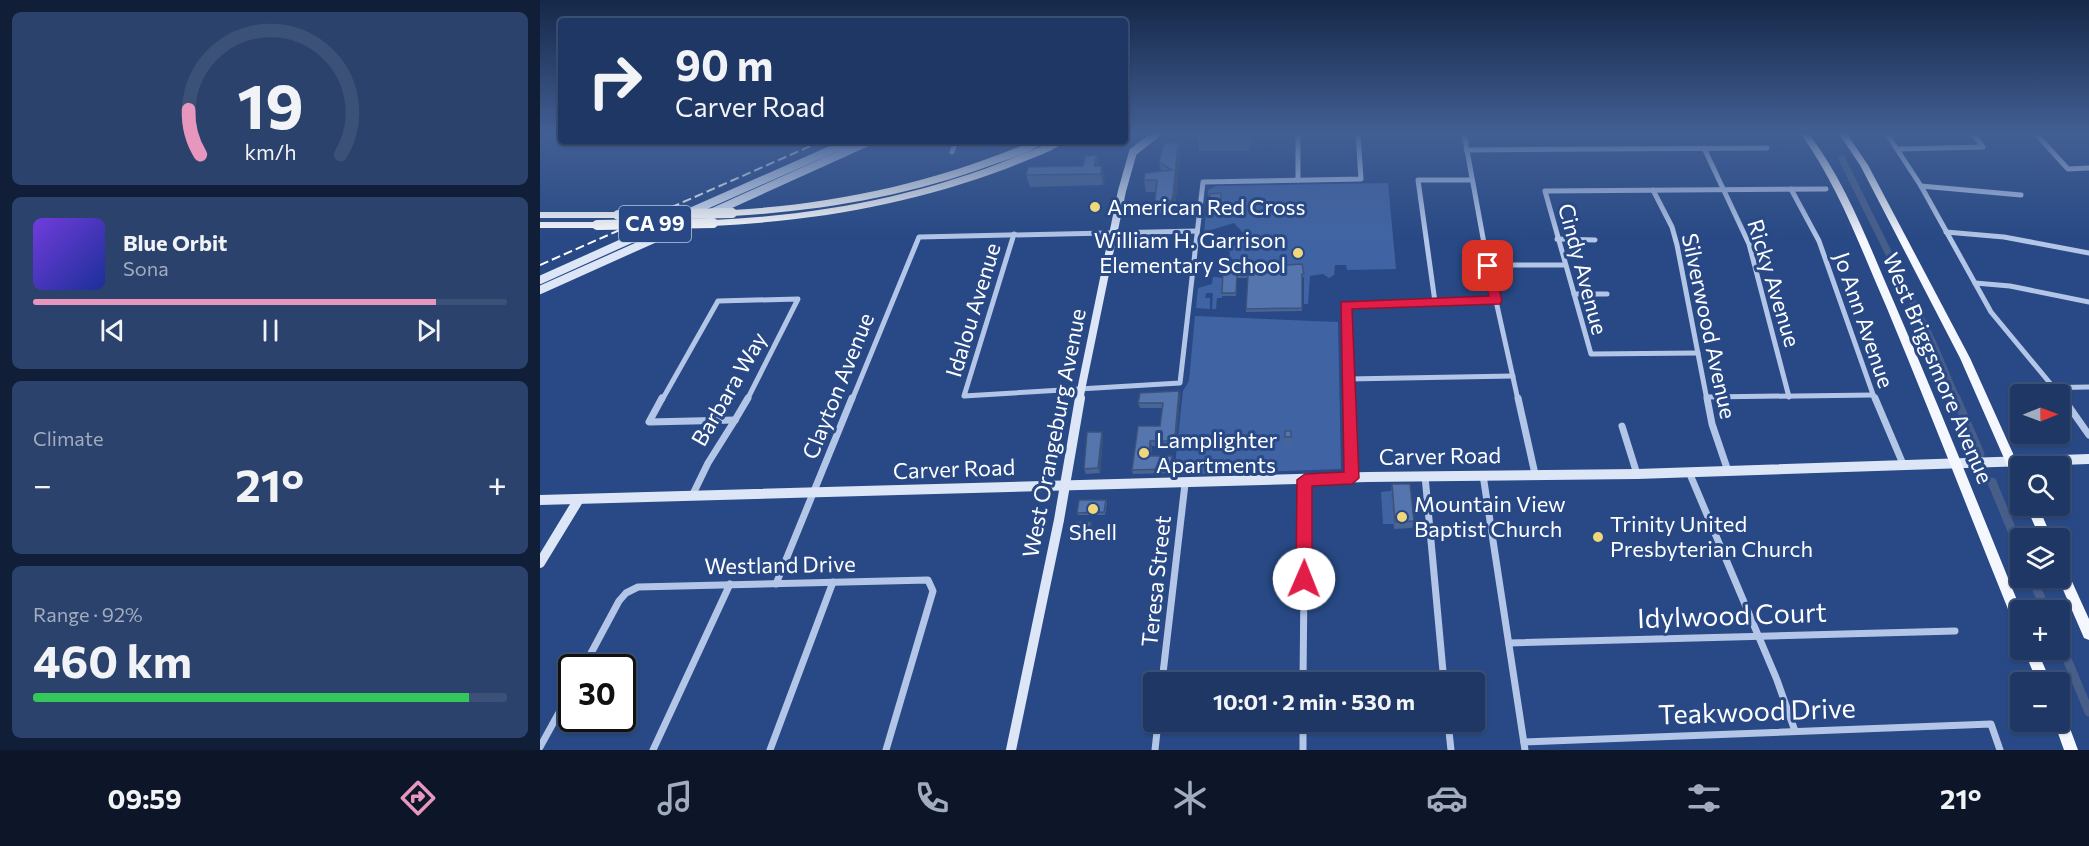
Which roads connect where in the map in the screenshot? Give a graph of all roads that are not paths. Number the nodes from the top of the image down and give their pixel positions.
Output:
1 (788, 169) edge
2 (808, 169) edge
3 (968, 169) edge
4 (995, 169) edge
5 (1127, 169) edge
6 (1298, 169) edge
7 (1360, 169) edge
8 (1470, 169) edge
9 (1714, 169) edge
10 (1828, 169) edge
11 (1866, 169) edge
12 (1911, 169) edge
13 (1298, 180) junction
14 (1472, 180) junction
15 (1921, 186) junction
16 (1724, 189) junction
17 (1791, 189) junction
18 (1826, 189) dead end
19 (1653, 190) junction
20 (2021, 195) dead end
21 (540, 215) edge
22 (540, 225) edge
23 (1197, 231) junction
24 (1113, 232) junction
25 (1946, 232) junction
26 (1014, 234) junction
27 (1557, 239) junction
28 (1595, 240) dead end
29 (2089, 253) edge
30 (1564, 265) junction
31 (1488, 266) junction
32 (540, 280) edge
33 (1975, 283) junction
34 (540, 290) edge
35 (1574, 294) junction
36 (1607, 294) dead end
37 (1496, 301) junction
38 (1435, 302) junction
39 (2089, 302) edge
40 (1698, 353) junction
41 (1514, 376) junction
42 (1348, 379) junction
43 (2052, 384) edge
44 (2070, 387) edge
45 (2089, 387) edge
46 (1081, 390) junction
47 (1873, 394) junction
48 (1707, 397) junction
49 (1789, 397) junction
50 (2070, 408) edge
51 (735, 420) junction
52 (1622, 426) dead end
53 (2089, 435) edge
54 (2010, 457) edge
55 (2070, 459) edge
56 (2089, 459) edge
57 (2010, 461) edge
58 (1955, 462) junction
59 (1903, 464) junction
60 (1728, 471) junction
61 (1689, 472) junction
62 (1535, 474) junction
63 (1637, 474) junction
64 (1483, 475) junction
65 (1425, 476) junction
66 (1352, 478) junction
67 (1305, 480) junction
68 (1185, 484) junction
69 (1064, 486) junction
70 (814, 494) junction
71 (692, 496) junction
72 (579, 499) junction
73 (540, 500) edge
74 (540, 562) edge
75 (833, 582) junction
76 (730, 584) junction
77 (776, 584) junction
78 (2069, 588) edge
79 (2010, 600) edge
80 (1955, 631) dead end
81 (2089, 634) edge
82 (1758, 636) junction
83 (1509, 643) junction
84 (591, 654) edge
85 (1163, 672) edge
86 (1304, 672) edge
87 (1443, 672) edge
88 (558, 714) edge
89 (1795, 731) junction
90 (1157, 732) edge
91 (1303, 732) edge
92 (1449, 732) edge
93 (2065, 732) edge
94 (1525, 746) edge
95 (540, 747) edge
96 (653, 750) edge
97 (770, 750) edge
98 (886, 750) edge
99 (1011, 750) edge
100 (1155, 750) edge
101 (1303, 750) edge
102 (1451, 750) edge
103 (2000, 750) edge
104 (2072, 750) edge

1 - 32 street
2 - 34 street
3 - 21 highway, CA 99, bridge
4 - 22 highway, CA 99, bridge
5 - 24 street, West Orangeburg Avenue
6 - 13 street
7 - 13 street
8 - 14 street
9 - 16 street, Ricky Avenue
10 - 58 main road, West Briggsmore Avenue
11 - 54 main road, West Briggsmore Avenue
12 - 15 street
13 - 23 street
14 - 31 street
14 - 38 street
15 - 20 street
15 - 25 street
16 - 17 street
16 - 19 street
16 - 49 street, Ricky Avenue
17 - 18 street
17 - 47 street, Jo Ann Avenue
19 - 27 street, Cindy Avenue
19 - 40 street, Silverwood Avenue
23 - 24 street
23 - 46 street
24 - 26 street
24 - 46 street, West Orangeburg Avenue
25 - 29 street
25 - 33 street
26 - 46 street, Idalou Avenue
26 - 70 street, Clayton Avenue
27 - 28 street
27 - 30 street, Cindy Avenue
30 - 31 street
30 - 35 street, Cindy Avenue
31 - 37 street
33 - 39 street
33 - 43 street
35 - 36 street
35 - 40 street, Cindy Avenue
37 - 38 street
37 - 41 street
38 - 42 street
40 - 48 street, Silverwood Avenue
41 - 42 street
41 - 62 street
42 - 66 street
44 - 45 street
46 - 69 street, West Orangeburg Avenue
47 - 49 street
47 - 59 street, Jo Ann Avenue
48 - 49 street
48 - 60 street, Silverwood Avenue
50 - 53 street
51 - 51 street, Barbara Way
51 - 71 street, Barbara Way
52 - 63 street
55 - 56 street, Carver Road
57 - 58 street, Carver Road
58 - 59 street, Carver Road
58 - 79 main road, West Briggsmore Avenue
59 - 60 street, Carver Road
60 - 61 street, Carver Road
61 - 63 street, Carver Road
61 - 82 street
62 - 63 street, Carver Road
62 - 64 street, Carver Road
64 - 65 street, Carver Road
64 - 83 street
65 - 66 street, Carver Road
65 - 87 street
66 - 67 street, Carver Road
67 - 68 street, Carver Road
67 - 86 street
68 - 69 street, Carver Road
68 - 85 street, Teresa Street
69 - 70 street, Carver Road
69 - 99 street, West Orangeburg Avenue
70 - 71 street, Carver Road
70 - 77 street, Clayton Avenue
71 - 72 street, Carver Road
72 - 73 street, Carver Road
72 - 74 street
75 - 77 street, Westland Drive
75 - 97 street
75 - 98 street, Westland Drive
76 - 77 street, Westland Drive
76 - 84 street, Westland Drive
76 - 96 street
78 - 81 main road
80 - 82 street, Idylwood Court
82 - 83 street, Idylwood Court
82 - 89 street
83 - 94 street
88 - 95 street
89 - 94 street, Teakwood Drive
89 - 103 street, Teakwood Drive
90 - 100 street
91 - 101 street
92 - 102 street
93 - 104 main road

